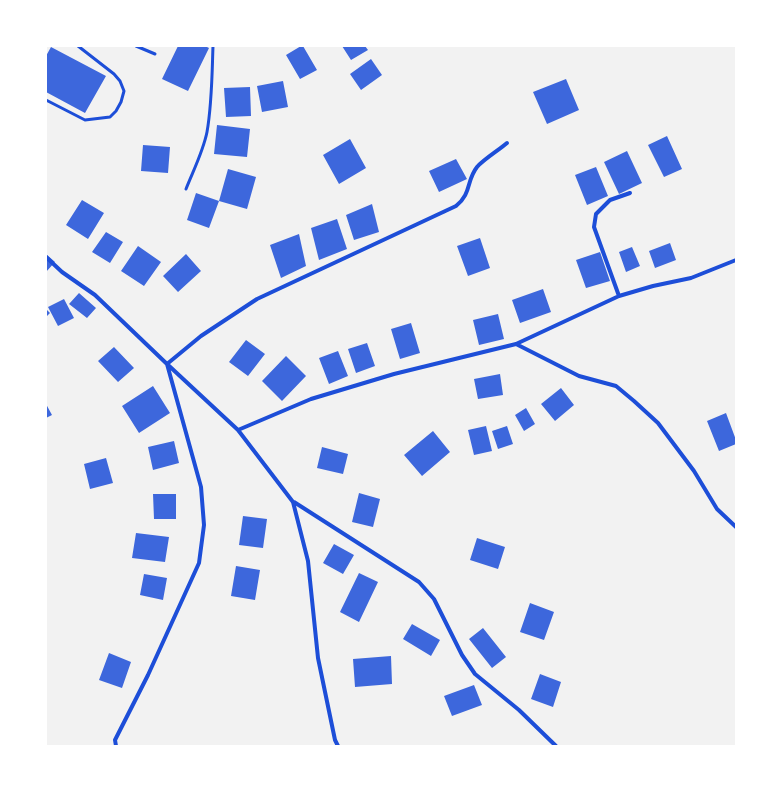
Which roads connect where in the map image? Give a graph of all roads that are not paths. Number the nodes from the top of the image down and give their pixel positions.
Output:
1 (78, 46) edge
2 (136, 46) edge
3 (213, 46) edge
4 (155, 54) dead end
5 (46, 100) edge
6 (507, 143) dead end
7 (186, 189) dead end
8 (630, 193) dead end
9 (46, 257) edge
10 (736, 260) edge
11 (619, 296) junction
12 (516, 344) junction
13 (167, 364) junction
14 (238, 430) junction
15 (293, 502) junction
16 (736, 527) edge
17 (116, 746) edge
18 (338, 746) edge
19 (556, 746) edge

1 - 5 lane
2 - 4 lane
3 - 7 lane
6 - 13 street
8 - 11 street
9 - 13 street
10 - 11 street
11 - 12 street
12 - 14 street
12 - 16 street
13 - 14 street
13 - 17 street
14 - 15 street
15 - 18 street
15 - 19 street

